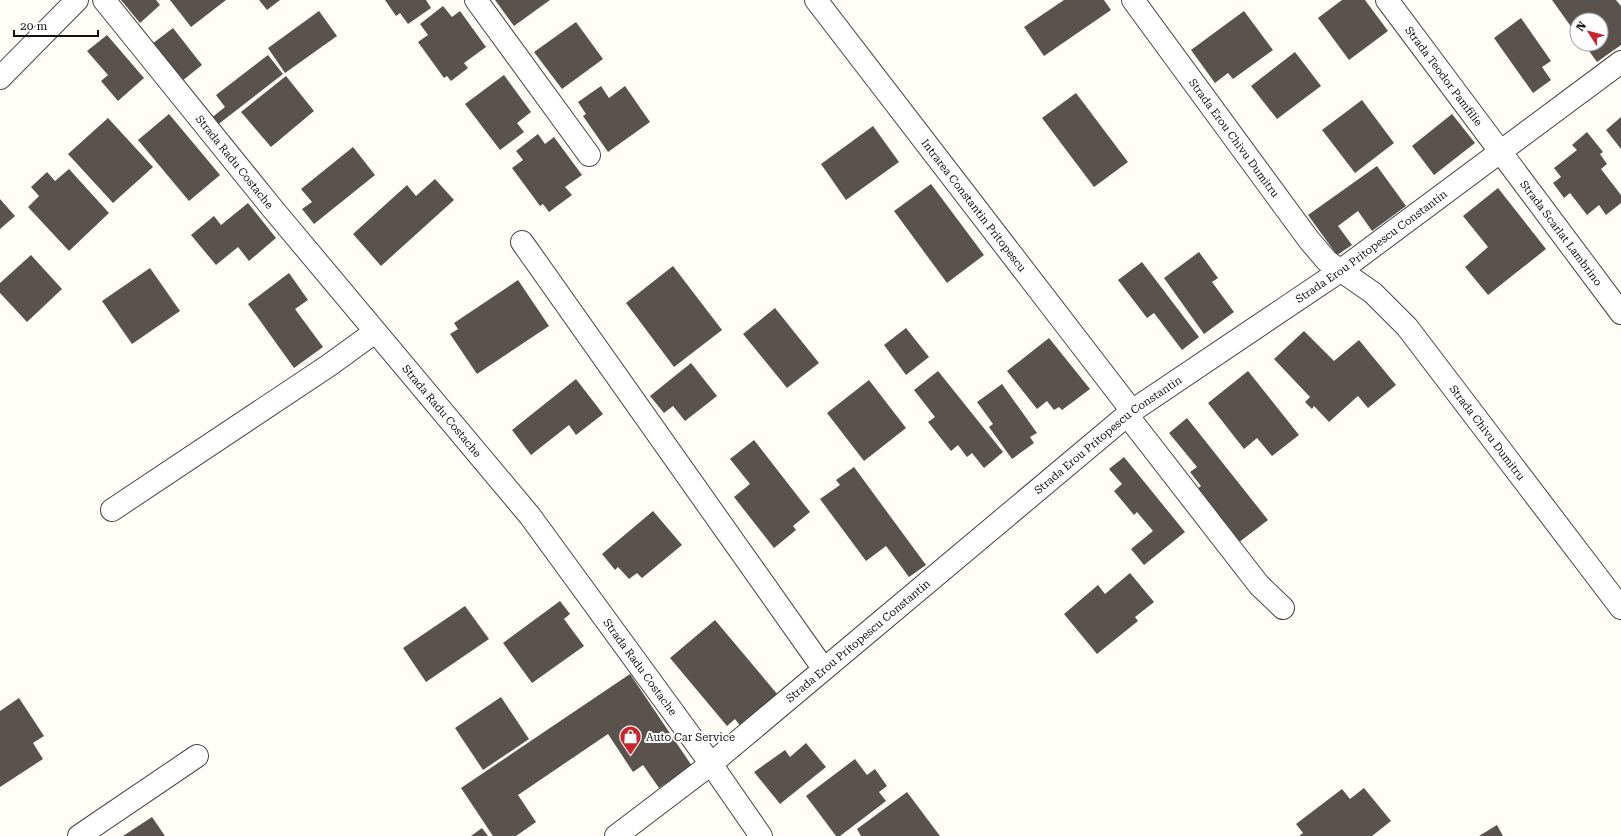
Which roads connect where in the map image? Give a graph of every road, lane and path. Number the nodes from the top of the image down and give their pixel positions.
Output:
1 (77, 0) edge
2 (104, 0) edge
3 (476, 0) edge
4 (816, 0) edge
5 (1133, 0) edge
6 (1387, 0) edge
7 (1621, 62) edge
8 (0, 78) edge
9 (1500, 153) junction
10 (589, 155) dead end
11 (522, 242) dead end
12 (1340, 271) junction
13 (1621, 313) edge
14 (375, 332) junction
15 (1129, 413) junction
16 (112, 510) dead end
17 (1283, 608) dead end
18 (1621, 608) edge
19 (823, 668) junction
20 (197, 756) dead end
21 (711, 764) junction
22 (79, 836) edge
23 (616, 836) edge
24 (761, 836) edge

1 - 8 street
2 - 14 street, Strada Radu Costache
3 - 10 street
4 - 15 street, Intrarea Constantin Pritopescu
5 - 12 street, Strada Erou Chivu Dumitru
6 - 9 street, Strada Teodor Pamfilie
7 - 9 street, Strada Erou Pritopescu Constantin
9 - 12 street, Strada Erou Pritopescu Constantin
9 - 13 street, Strada Scarlat Lambrino
11 - 19 street
12 - 15 street, Strada Erou Pritopescu Constantin
12 - 18 street, Strada Chivu Dumitru
14 - 16 street
14 - 21 street, Strada Radu Costache
15 - 17 street, Intrarea Constantin Pritopescu
15 - 19 street, Strada Erou Pritopescu Constantin
19 - 21 street, Strada Erou Pritopescu Constantin
20 - 22 street
21 - 23 street, Strada Erou Pritopescu Constantin
21 - 24 street, Strada Radu Costache

